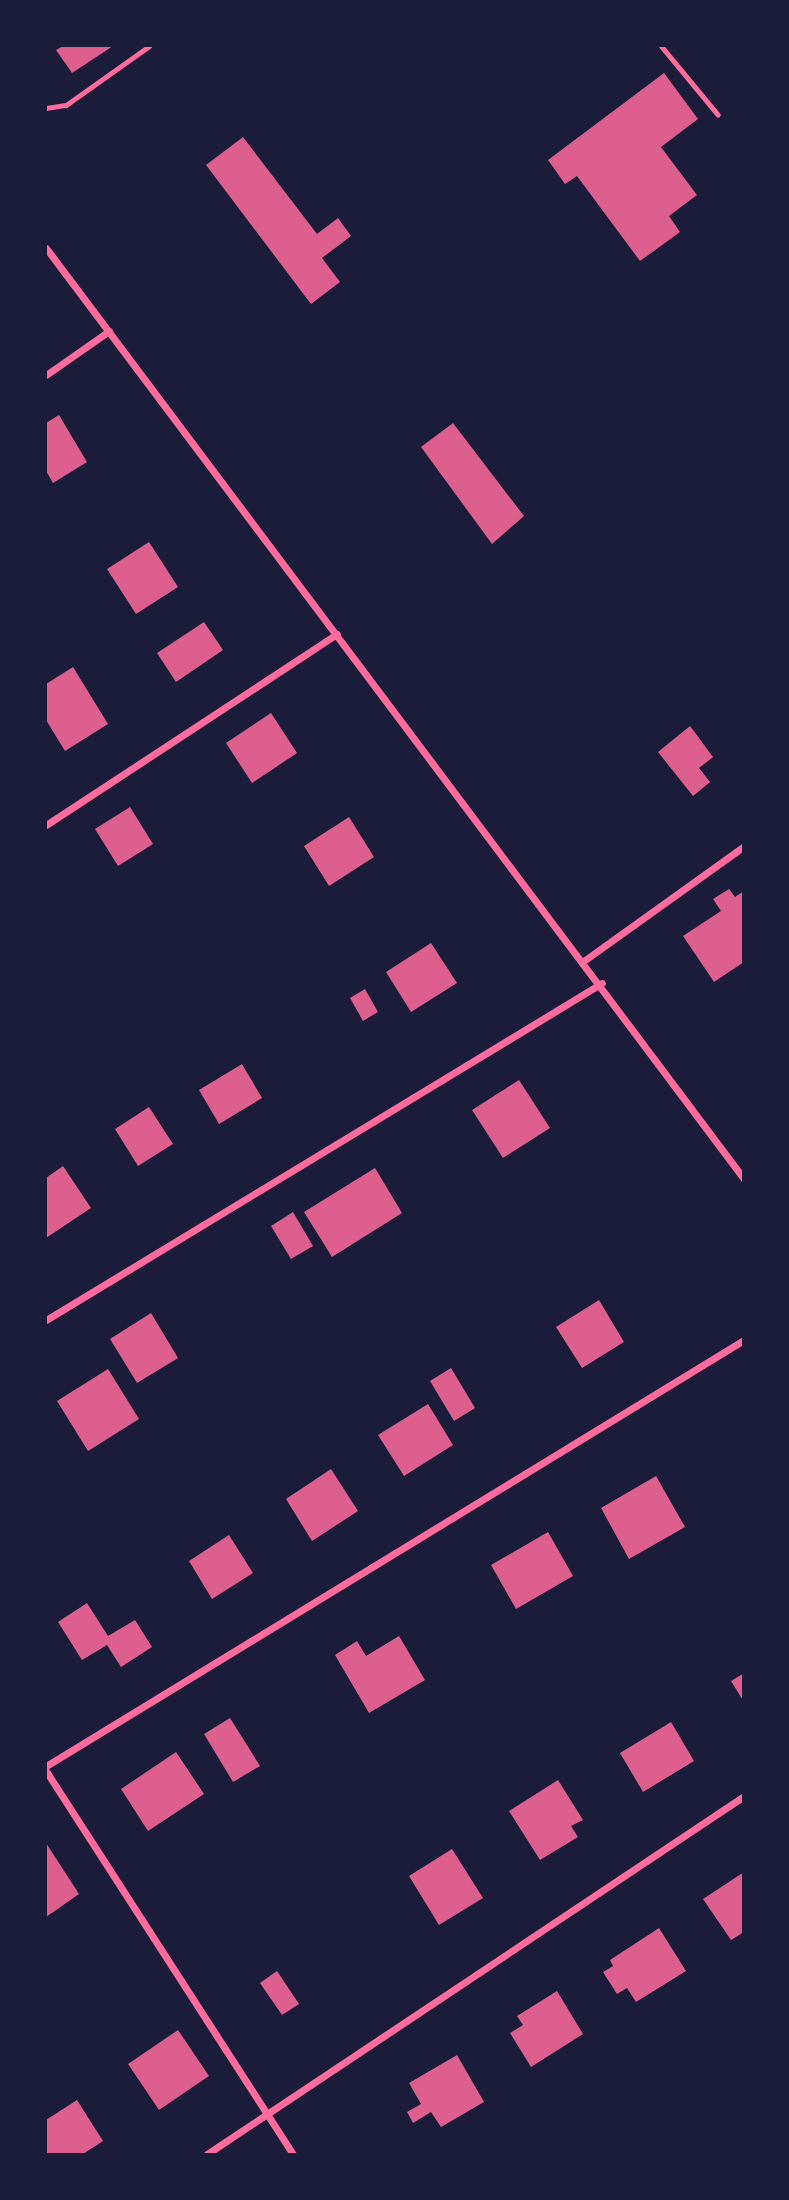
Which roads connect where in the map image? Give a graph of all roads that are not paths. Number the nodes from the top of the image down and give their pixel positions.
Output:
1 (149, 46) edge
2 (661, 46) edge
3 (46, 108) edge
4 (718, 115) dead end
5 (46, 248) edge
6 (109, 331) junction
7 (46, 375) edge
8 (337, 634) junction
9 (46, 825) edge
10 (744, 846) edge
11 (585, 960) junction
12 (602, 983) junction
13 (744, 1179) edge
14 (46, 1320) edge
15 (744, 1340) edge
16 (46, 1768) edge
17 (744, 1796) edge
18 (272, 2113) junction
19 (207, 2154) edge
20 (293, 2154) edge

1 - 3 lane
2 - 4 lane
5 - 6 street
6 - 7 street
6 - 8 street
8 - 9 street
8 - 11 street
10 - 11 street
11 - 12 street
12 - 13 street
12 - 14 street
15 - 16 street
16 - 18 street
17 - 18 street
18 - 19 street
18 - 20 street

